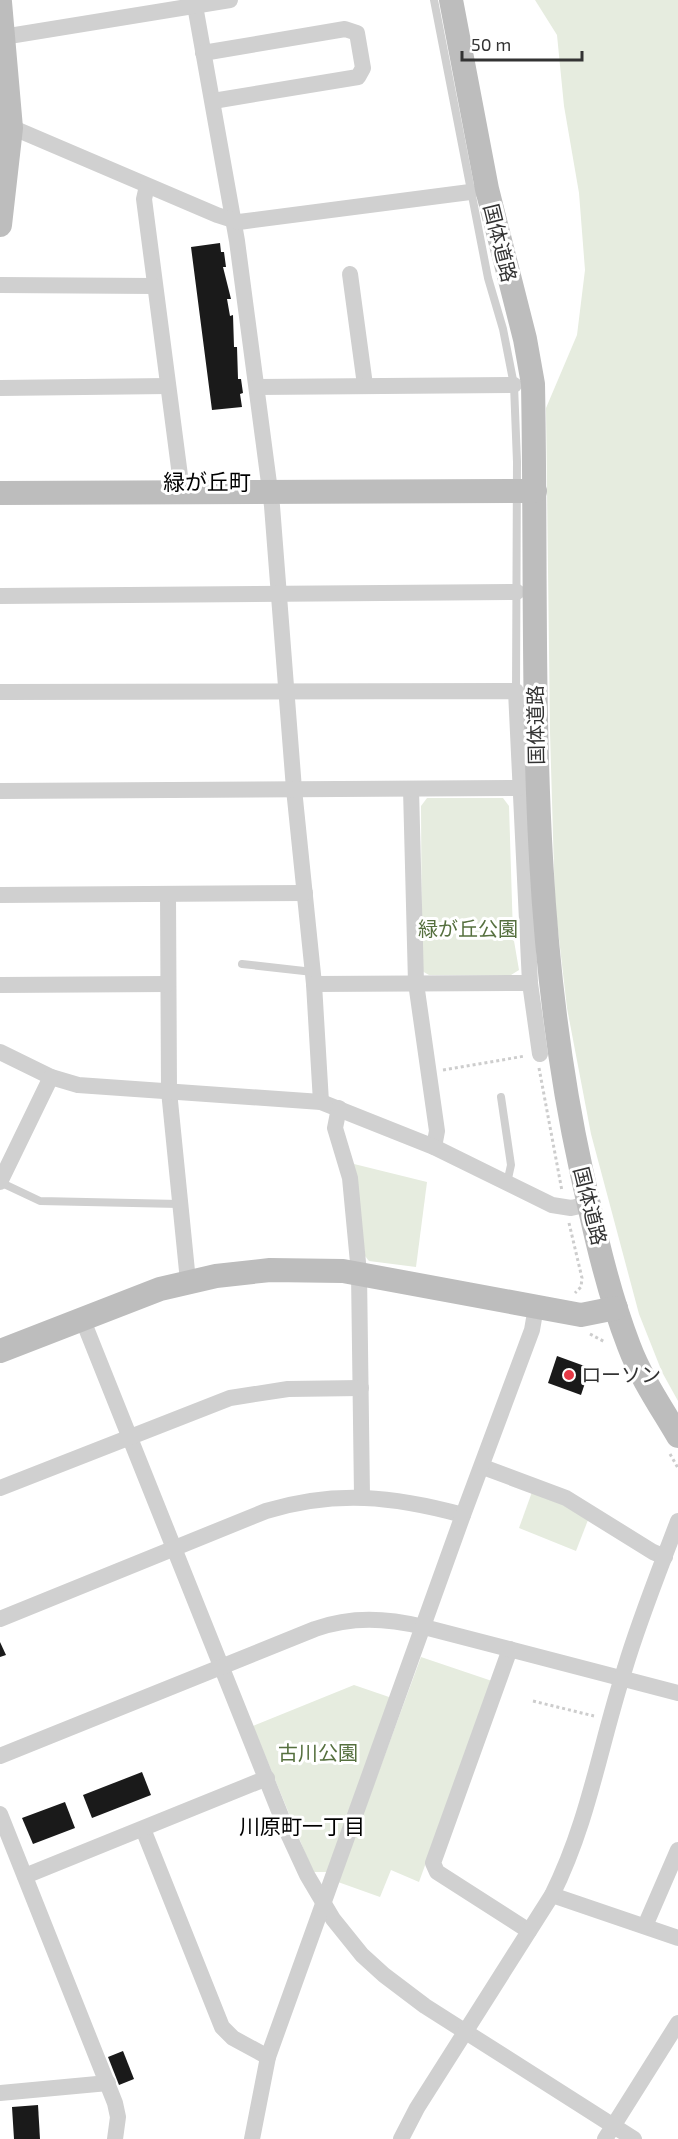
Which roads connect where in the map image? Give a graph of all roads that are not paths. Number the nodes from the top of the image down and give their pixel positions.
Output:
1 (230, 0) edge
2 (434, 0) edge
3 (451, 0) edge
4 (0, 2) edge
5 (195, 3) edge
6 (3, 37) junction
7 (203, 53) junction
8 (213, 101) junction
9 (6, 125) edge
10 (147, 186) junction
11 (470, 192) junction
12 (234, 221) junction
13 (0, 225) edge
14 (350, 273) dead end
15 (0, 285) edge
16 (154, 286) junction
17 (523, 384) junction
18 (365, 385) junction
19 (168, 386) junction
20 (257, 387) junction
21 (0, 388) edge
22 (182, 491) junction
23 (526, 491) junction
24 (270, 492) junction
25 (0, 493) edge
26 (518, 592) junction
27 (279, 595) junction
28 (0, 596) edge
29 (288, 691) junction
30 (516, 691) junction
31 (0, 692) edge
32 (519, 788) junction
33 (294, 789) junction
34 (411, 789) junction
35 (0, 791) edge
36 (305, 893) junction
37 (168, 894) junction
38 (0, 895) edge
39 (242, 964) dead end
40 (314, 978) junction
41 (416, 983) junction
42 (530, 983) junction
43 (168, 984) junction
44 (0, 985) edge
45 (0, 1053) edge
46 (538, 1054) road end
47 (51, 1077) junction
48 (169, 1090) junction
49 (501, 1097) dead end
50 (321, 1102) junction
51 (339, 1108) junction
52 (435, 1147) junction
53 (0, 1182) edge
54 (507, 1183) junction
55 (179, 1204) junction
56 (589, 1204) junction
57 (359, 1273) junction
58 (188, 1281) junction
59 (536, 1307) junction
60 (616, 1308) junction
61 (82, 1318) junction
62 (0, 1351) edge
63 (361, 1388) junction
64 (678, 1436) edge
65 (129, 1437) junction
66 (483, 1467) junction
67 (0, 1488) edge
68 (362, 1496) junction
69 (463, 1515) junction
70 (678, 1521) edge
71 (173, 1549) junction
72 (664, 1557) junction
73 (0, 1618) edge
74 (424, 1627) junction
75 (510, 1649) junction
76 (220, 1666) junction
77 (621, 1679) junction
78 (678, 1693) edge
79 (0, 1756) edge
80 (267, 1778) junction
81 (0, 1814) edge
82 (143, 1829) junction
83 (678, 1850) edge
84 (25, 1876) junction
85 (552, 1895) junction
86 (324, 1905) junction
87 (645, 1926) junction
88 (529, 1931) junction
89 (678, 1938) edge
90 (678, 2024) edge
91 (465, 2032) junction
92 (268, 2057) junction
93 (108, 2083) junction
94 (0, 2093) edge
95 (609, 2132) edge
96 (115, 2139) edge
97 (252, 2139) edge
98 (400, 2139) edge
99 (634, 2139) edge

1 - 5 street
2 - 11 lane
3 - 17 street, 国体道路
4 - 6 street
5 - 6 street
5 - 7 street
6 - 9 street
7 - 8 street
7 - 8 street
8 - 12 street
9 - 10 street
9 - 13 street
10 - 12 street
10 - 16 street
11 - 12 street
11 - 17 lane
12 - 20 street
14 - 18 street
15 - 16 street
16 - 19 street
17 - 18 street
17 - 23 street, 国体道路
18 - 20 street
19 - 21 street
19 - 22 street
20 - 24 street
22 - 24 street
22 - 25 street
23 - 24 street
23 - 26 lane
23 - 56 street, 国体道路
24 - 27 street
26 - 27 street
26 - 30 lane
27 - 28 street
27 - 29 street
29 - 30 street
29 - 31 street
29 - 33 street
30 - 32 street
32 - 34 street
32 - 42 street
33 - 34 street
33 - 35 street
33 - 36 street
34 - 41 street
36 - 37 street
36 - 40 street
37 - 38 street
37 - 43 street
39 - 40 lane
40 - 41 street
40 - 50 street
41 - 42 street
41 - 52 street
42 - 46 street
43 - 44 street
43 - 48 street
45 - 47 street
47 - 48 street
47 - 53 street
48 - 50 street
48 - 55 street
49 - 54 lane
50 - 51 street
51 - 52 street
51 - 57 street
52 - 54 street
53 - 55 lane
54 - 56 street
55 - 58 street
56 - 60 street, 国体道路
57 - 58 street
57 - 59 street
57 - 63 street
58 - 61 street
59 - 60 street
59 - 66 street
60 - 64 street, 国体道路
61 - 62 street
61 - 65 street
63 - 65 street
63 - 68 street
65 - 67 street
65 - 71 street
66 - 69 street
66 - 72 street
68 - 69 street
68 - 71 street
69 - 74 street
70 - 72 street
71 - 73 street
71 - 76 street
72 - 77 street
74 - 75 street
74 - 76 street
74 - 86 street
75 - 77 street
75 - 88 street
76 - 79 street
76 - 80 street
77 - 78 street
77 - 85 street
80 - 82 street
80 - 86 street
81 - 84 street
82 - 84 street
82 - 92 street
83 - 87 street
84 - 93 street
85 - 87 street
85 - 88 street
86 - 91 street
86 - 92 street
87 - 89 street
88 - 91 street
90 - 95 street
91 - 95 street
91 - 98 street
92 - 97 street
93 - 94 street
93 - 96 street
95 - 99 street

